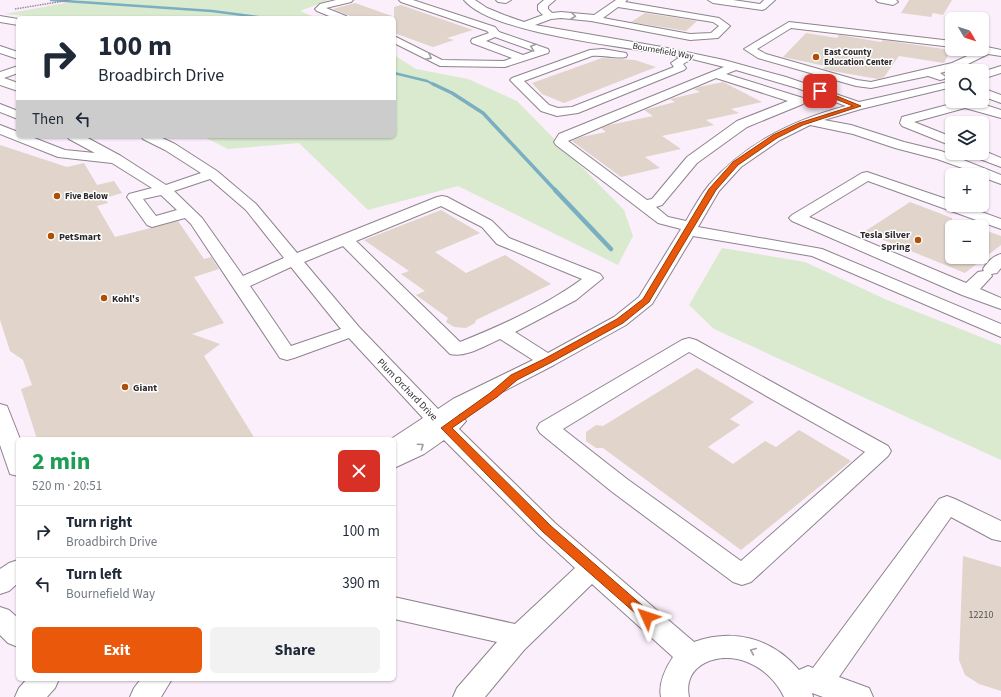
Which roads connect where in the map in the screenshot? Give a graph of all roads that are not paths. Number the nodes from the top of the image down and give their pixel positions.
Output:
1 (348, 0) edge
2 (409, 0) edge
3 (501, 0) edge
4 (506, 0) edge
5 (550, 0) edge
6 (713, 0) edge
7 (770, 0) edge
8 (881, 0) edge
9 (461, 2) edge
10 (619, 2) edge
11 (894, 2) dead end
12 (430, 8) junction
13 (338, 16) edge
14 (550, 16) junction
15 (596, 18) junction
16 (0, 19) edge
17 (16, 22) edge
18 (525, 25) junction
19 (495, 34) junction
20 (396, 41) edge
21 (945, 43) edge
22 (0, 49) edge
23 (471, 51) dead end
24 (989, 51) edge
25 (1001, 53) edge
26 (16, 55) edge
27 (690, 56) junction
28 (976, 56) edge
29 (522, 58) junction
30 (677, 63) junction
31 (495, 64) junction
32 (735, 66) junction
33 (1001, 69) edge
34 (16, 70) edge
35 (930, 72) junction
36 (989, 73) edge
37 (715, 74) junction
38 (0, 76) edge
39 (0, 80) edge
40 (945, 80) edge
41 (945, 85) edge
42 (16, 86) edge
43 (989, 95) edge
44 (898, 96) junction
45 (1001, 99) edge
46 (12, 101) dead end
47 (0, 106) edge
48 (852, 108) junction
49 (939, 111) junction
50 (16, 114) edge
51 (1001, 114) edge
52 (806, 122) junction
53 (0, 129) edge
54 (864, 132) junction
55 (16, 135) edge
56 (23, 138) edge
57 (78, 138) edge
58 (152, 138) edge
59 (945, 139) edge
60 (712, 146) junction
61 (747, 155) junction
62 (989, 158) edge
63 (116, 159) junction
64 (1001, 163) edge
65 (212, 174) junction
66 (1001, 180) edge
67 (170, 195) junction
68 (644, 206) junction
69 (188, 212) junction
70 (1001, 224) edge
71 (689, 228) junction
72 (345, 239) junction
73 (294, 260) junction
74 (992, 268) edge
75 (928, 274) junction
76 (240, 284) junction
77 (906, 290) junction
78 (968, 290) junction
79 (1001, 304) edge
80 (1000, 329) edge
81 (352, 331) junction
82 (502, 332) junction
83 (547, 361) junction
84 (0, 411) edge
85 (441, 423) junction
86 (396, 446) edge
87 (396, 459) edge
88 (16, 462) edge
89 (619, 485) joint
90 (1001, 532) edge
91 (592, 568) junction
92 (16, 571) edge
93 (0, 584) edge
94 (396, 608) edge
95 (0, 618) edge
96 (16, 633) edge
97 (519, 637) junction
98 (691, 656) junction
99 (43, 681) edge
100 (156, 681) edge
101 (809, 690) edge
102 (29, 697) edge
103 (144, 697) edge
104 (467, 697) edge
105 (675, 697) edge
106 (859, 697) edge

1 - 13 street
2 - 12 street
3 - 4 street
5 - 14 street
6 - 7 street
8 - 11 street
9 - 12 street
9 - 18 street, Bournefield Way
10 - 15 street
10 - 15 street
12 - 19 street
14 -> 15 street
14 - 18 street
16 - 17 street
18 - 27 street, Bournefield Way
19 - 29 street
29 -> 19 street
20 -> 31 street
21 - 35 street
22 - 26 street
23 - 31 street
24 - 25 street
27 - 30 street
27 - 32 street, Bournefield Way
28 - 35 street
29 - 31 street
30 - 30 street
32 - 37 street
32 - 48 street, Bournefield Way
33 - 36 street
34 - 38 street
35 - 40 street
37 - 60 street
37 - 68 street
39 - 42 street
41 - 44 street
43 - 45 street
44 - 48 street
44 - 49 street
46 - 47 street
47 - 50 street
48 - 52 street
48 - 54 street
49 - 51 street
49 - 59 street
52 - 54 street
52 - 61 street
53 - 55 street
54 - 66 street
56 - 63 street
57 - 63 street
58 - 65 street, Plum Orchard Drive
60 - 61 street
60 - 68 street
61 - 71 street
62 - 64 street
63 - 67 street
65 - 67 street
65 - 73 street, Plum Orchard Drive
67 - 69 street
67 - 69 street
68 - 71 street
69 - 76 street
70 - 75 street
71 - 77 street
71 - 83 street
72 - 73 street
72 - 82 street
72 - 82 street
73 - 76 street
73 - 81 street, Plum Orchard Drive
74 - 78 street
75 - 77 street
75 - 78 street
76 - 81 street
77 - 80 street
78 - 79 street
81 - 85 street, Plum Orchard Drive
82 - 83 street
83 - 85 street
84 - 88 street
85 - 86 street
87 -> 85 street
85 - 91 street, Plum Orchard Drive
89 - 89 street
90 - 101 street
91 - 97 street
91 - 98 street, Plum Orchard Drive
92 - 93 street
94 - 97 street
95 - 96 street
97 - 104 street
101 -> 98 street
98 - 105 street
99 - 102 street
100 - 103 street
101 - 106 street

